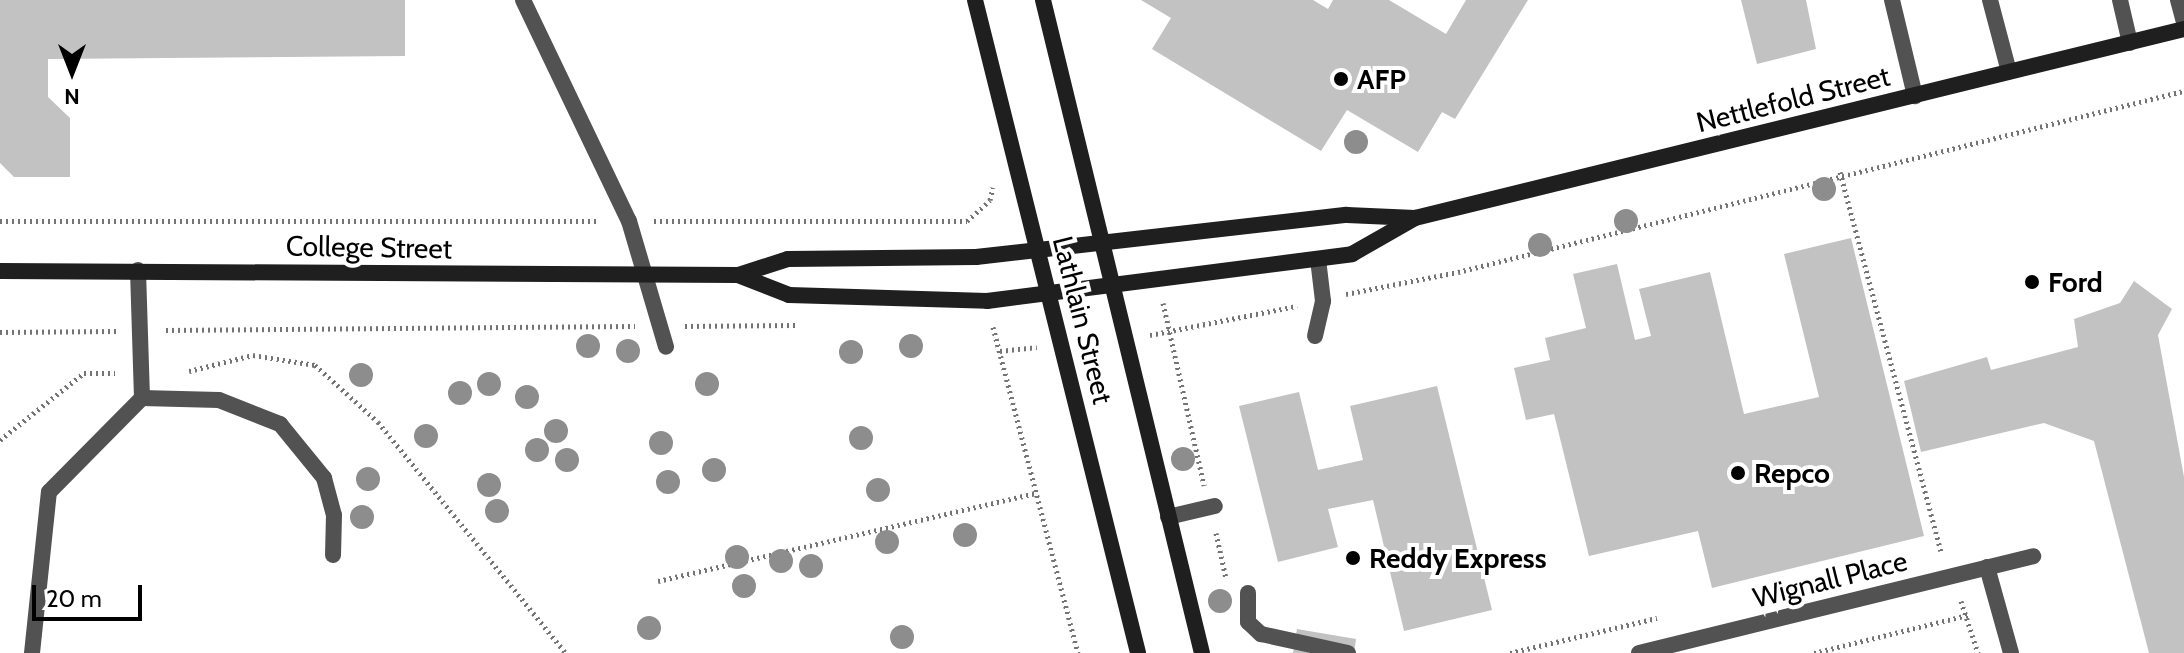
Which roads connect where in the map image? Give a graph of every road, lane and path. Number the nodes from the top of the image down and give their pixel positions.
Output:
1 (523, 0) edge
2 (975, 0) edge
3 (1043, 0) edge
4 (1892, 0) edge
5 (1990, 0) edge
6 (2120, 0) edge
7 (2178, 0) edge
8 (2184, 22) edge
9 (2184, 29) edge
10 (2130, 43) junction
11 (2009, 72) junction
12 (2184, 91) edge
13 (1915, 96) junction
14 (1840, 172) junction
15 (990, 200) dead end
16 (1415, 218) junction
17 (0, 221) edge
18 (629, 221) junction
19 (1102, 243) junction
20 (1039, 251) junction
21 (1318, 259) junction
22 (138, 270) junction
23 (0, 271) edge
24 (1458, 272) dead end
25 (645, 275) junction
26 (738, 275) junction
27 (1113, 289) junction
28 (1050, 295) junction
29 (977, 324) dead end
30 (802, 325) dead end
31 (660, 326) junction
32 (140, 330) junction
33 (0, 332) edge
34 (1315, 336) dead end
35 (666, 347) dead end
36 (84, 373) dead end
37 (178, 373) dead end
38 (142, 398) junction
39 (0, 440) edge
40 (1036, 493) junction
41 (1215, 506) dead end
42 (1168, 517) junction
43 (1941, 549) dead end
44 (333, 555) dead end
45 (2033, 556) dead end
46 (1987, 567) junction
47 (658, 581) dead end
48 (1248, 593) dead end
49 (32, 653) edge
50 (566, 653) edge
51 (1078, 653) edge
52 (1138, 653) edge
53 (1202, 653) edge
54 (1348, 653) edge
55 (1639, 653) edge
56 (1814, 653) edge
57 (1978, 653) edge
58 (2011, 653) edge

1 - 18 street
2 - 20 street, Lathlain Street
3 - 19 street, Lathlain Street
4 - 13 street
5 - 11 street
6 - 10 street
7 - 8 street
9 - 10 street, Nettlefold Street
10 - 11 street, Nettlefold Street
11 - 13 street, Nettlefold Street
12 - 14 path
13 - 16 street, Nettlefold Street
14 - 24 path
14 - 43 path
15 - 18 path
16 - 19 street, Nettlefold Street
16 - 21 street, Nettlefold Street
17 - 18 path
18 - 25 street
19 - 20 street, Nettlefold Street
19 - 27 street, Lathlain Street
20 - 26 street, College Street
20 - 28 street, Lathlain Street
21 - 27 street, Nettlefold Street
21 - 34 street
22 - 23 street, College Street
22 - 25 street, College Street
22 - 32 street
25 - 26 street, College Street
25 - 31 street
26 - 28 street, College Street
27 - 28 street, Nettlefold Street
27 - 42 street, Lathlain Street
28 - 52 street, Lathlain Street
29 - 40 path
30 - 31 path
31 - 32 path
31 - 35 street
32 - 33 path
32 - 38 street
36 - 39 path
37 - 50 path
38 - 44 street
38 - 49 street
40 - 47 path
40 - 51 path
41 - 42 street
42 - 53 street, Lathlain Street
45 - 46 street, Wignall Place
46 - 55 street, Wignall Place
46 - 58 street
48 - 54 street
56 - 57 path

